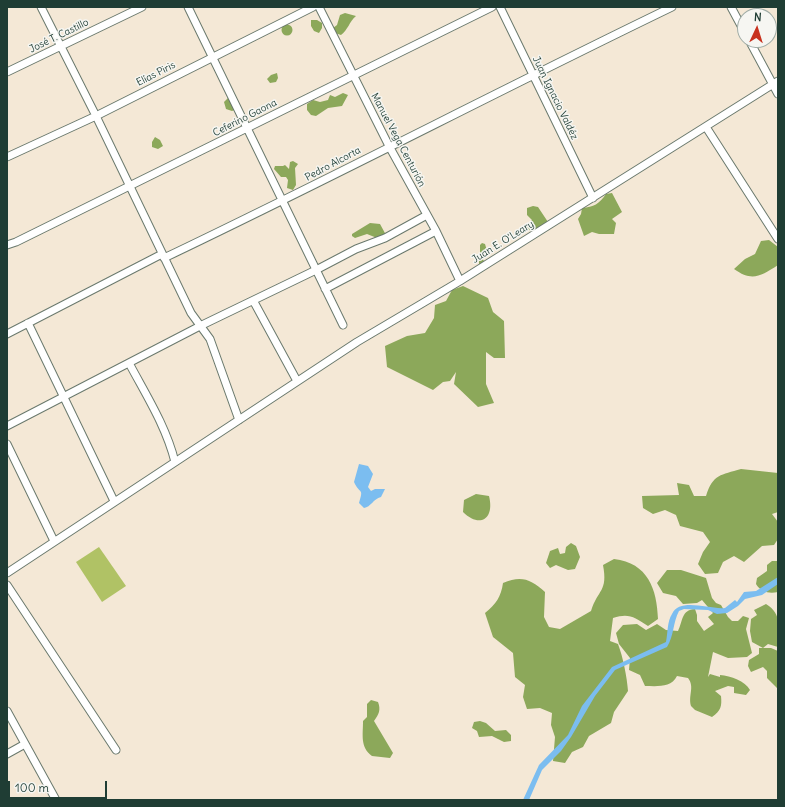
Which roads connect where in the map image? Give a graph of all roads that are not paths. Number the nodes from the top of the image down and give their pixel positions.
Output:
1 (41, 7) edge
2 (142, 7) edge
3 (188, 7) edge
4 (313, 7) edge
5 (319, 7) edge
6 (492, 7) edge
7 (500, 7) edge
8 (672, 7) edge
9 (731, 7) edge
10 (737, 18) edge
11 (61, 46) junction
12 (753, 48) edge
13 (212, 57) junction
14 (7, 72) edge
15 (353, 74) junction
16 (532, 74) junction
17 (775, 83) edge
18 (778, 94) edge
19 (96, 116) junction
20 (706, 127) junction
21 (247, 128) junction
22 (389, 146) junction
23 (7, 157) edge
24 (129, 186) junction
25 (593, 198) junction
26 (283, 201) junction
27 (427, 215) junction
28 (775, 228) edge
29 (436, 231) junction
30 (778, 239) edge
31 (7, 246) edge
32 (164, 258) junction
33 (316, 270) junction
34 (460, 282) junction
35 (325, 289) junction
36 (254, 302) junction
37 (28, 324) junction
38 (202, 325) junction
39 (343, 325) dead end
40 (7, 334) edge
41 (129, 362) junction
42 (297, 381) junction
43 (63, 395) junction
44 (239, 420) junction
45 (7, 426) edge
46 (7, 444) edge
47 (174, 462) junction
48 (114, 501) junction
49 (54, 541) junction
50 (7, 573) edge
51 (7, 585) edge
52 (7, 711) edge
53 (25, 744) junction
54 (116, 750) dead end
55 (7, 754) edge
56 (56, 800) edge

1 - 11 street
2 - 11 street, José T. Castillo
3 - 13 street
4 - 13 street, Elías Piris
5 - 15 street, Manuel Vega Centurión
6 - 15 street, Ceferino Gaona
7 - 16 street, Juan Ignacio Valdéz
8 - 16 street, Pedro Alcorta
9 - 10 street
11 - 14 street, José T. Castillo
11 - 19 street
12 - 17 street
13 - 19 street, Elías Piris
13 - 21 street
15 - 21 street, Ceferino Gaona
15 - 22 street, Manuel Vega Centurión
16 - 22 street, Pedro Alcorta
16 - 25 street, Juan Ignacio Valdéz
17 - 18 street
17 - 20 street, Juan E. O'Leary
19 - 23 street, Elías Piris
19 - 24 street
20 - 25 street, Juan E. O'Leary
20 - 28 street
21 - 24 street, Ceferino Gaona
21 - 26 street
22 - 26 street, Pedro Alcorta
22 - 27 street, Manuel Vega Centurión
24 - 31 street, Ceferino Gaona
24 - 32 street
25 - 34 street, Juan E. O'Leary
26 - 32 street, Pedro Alcorta
26 - 33 street
27 - 29 street, Manuel Vega Centurión
27 - 33 street
28 - 30 street
29 - 34 street, Manuel Vega Centurión
29 - 35 street
32 - 37 street, Pedro Alcorta
32 - 38 street
33 - 35 street
33 - 36 street
34 - 42 street, Juan E. O'Leary
35 - 39 street
36 - 38 street
36 - 42 street
37 - 40 street, Pedro Alcorta
37 - 43 street
38 - 41 street
38 - 44 street
41 - 43 street
41 - 47 street
42 - 44 street, Juan E. O'Leary
43 - 45 street
43 - 48 street
44 - 47 street, Juan E. O'Leary
46 - 49 street
47 - 48 street, Juan E. O'Leary
48 - 49 street, Juan E. O'Leary
49 - 50 street, Juan E. O'Leary
51 - 54 street
52 - 53 street
53 - 55 street
53 - 56 street

